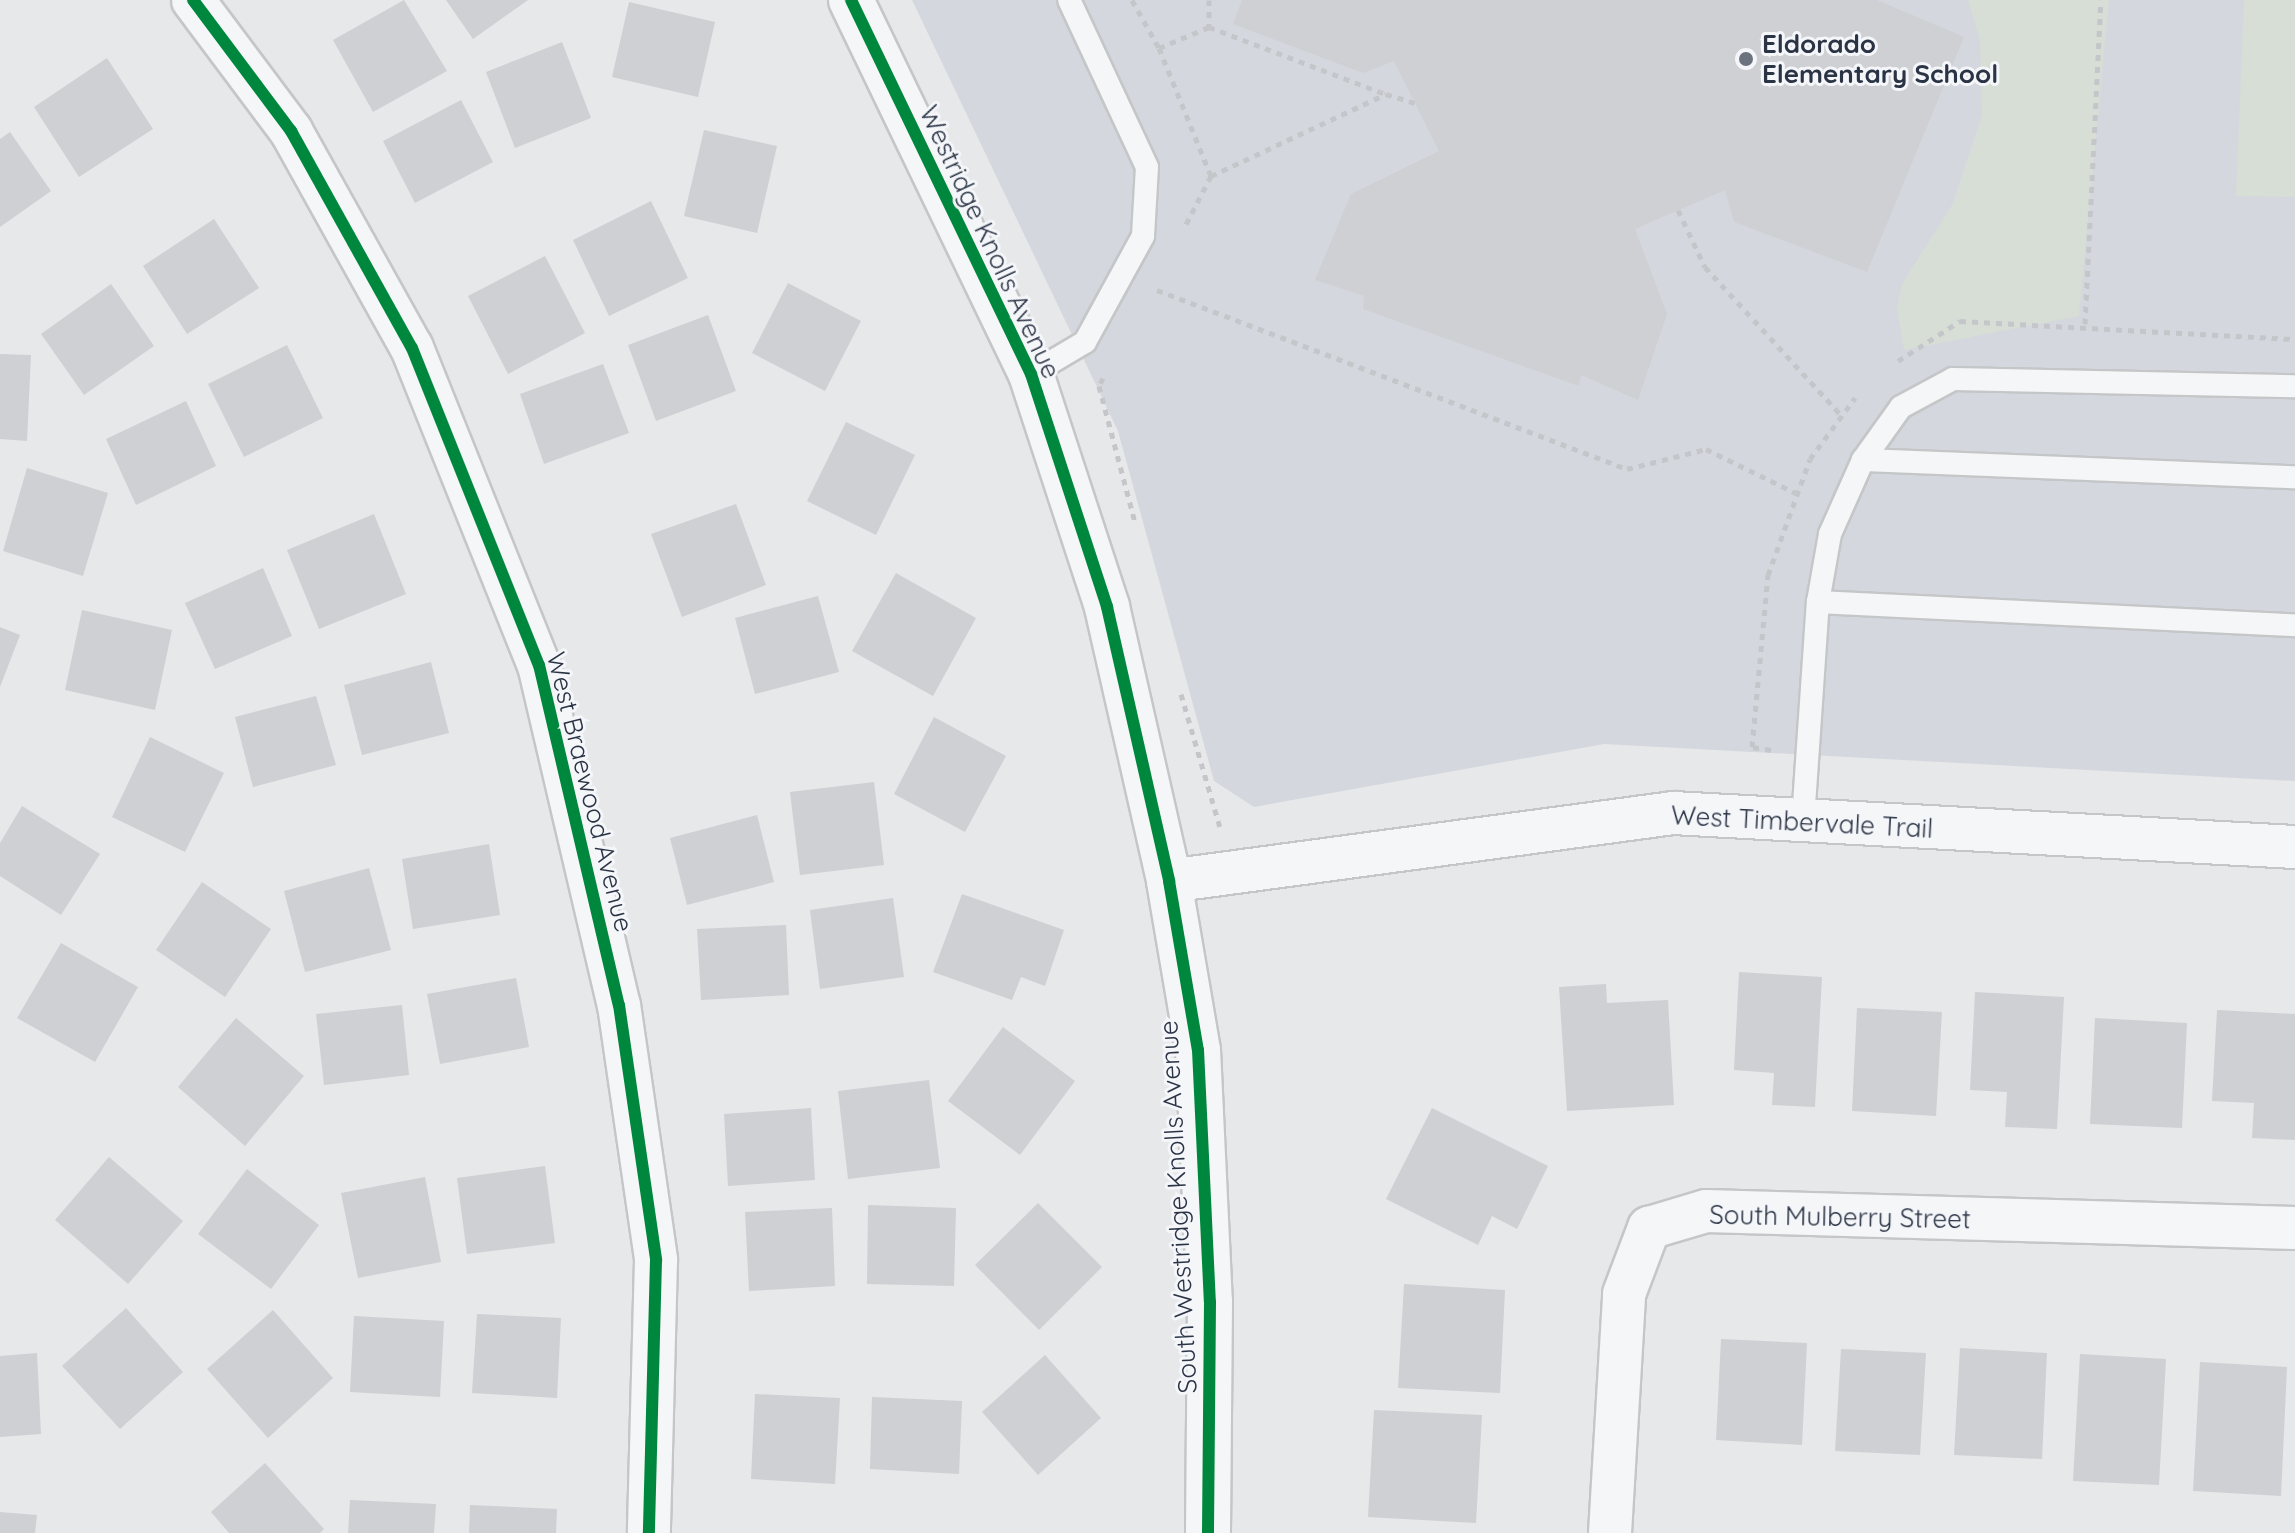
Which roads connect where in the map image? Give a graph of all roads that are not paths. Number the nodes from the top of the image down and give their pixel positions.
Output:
1 (193, 0) edge
2 (851, 0) edge
3 (1069, 0) edge
4 (1031, 374) junction
5 (2295, 386) edge
6 (1863, 460) junction
7 (2295, 477) edge
8 (1818, 602) junction
9 (2295, 625) edge
10 (1803, 820) junction
11 (2295, 847) edge
12 (1169, 881) junction
13 (2295, 1228) edge
14 (649, 1533) edge
15 (1208, 1533) edge
16 (1610, 1533) edge

1 - 14 street, West Braewood Avenue
2 - 4 street, Westridge Knolls Avenue
3 - 4 lane
4 - 12 street, Westridge Knolls Avenue
5 - 6 lane
6 - 7 lane
6 - 8 lane
8 - 9 lane
8 - 10 lane
10 - 11 street, West Timbervale Trail
10 - 12 street, West Timbervale Trail
12 - 15 street, South Westridge Knolls Avenue
13 - 16 street, South Mulberry Street

